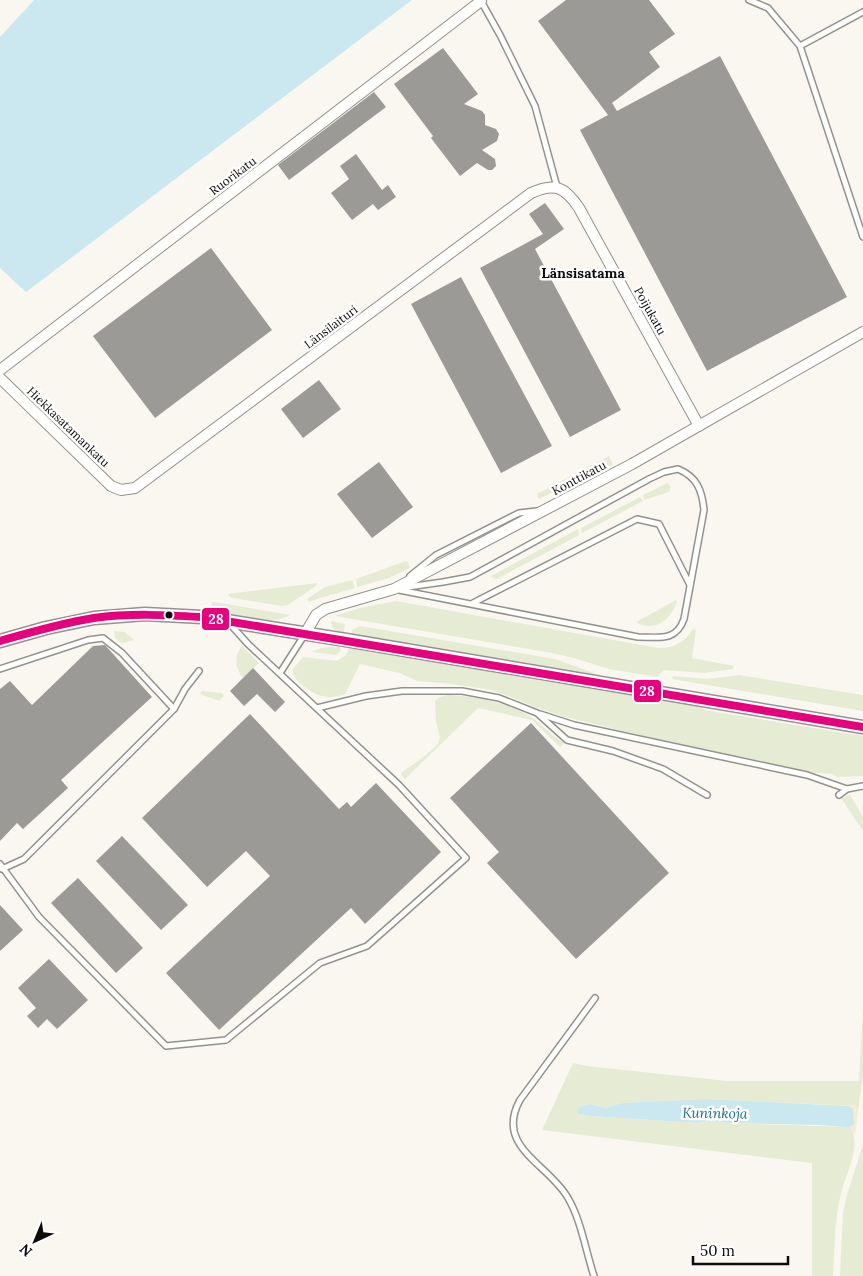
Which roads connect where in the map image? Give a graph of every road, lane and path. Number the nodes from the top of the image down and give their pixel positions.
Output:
1 (749, 0) edge
2 (482, 1) edge
3 (863, 12) edge
4 (800, 46) junction
5 (557, 188) junction
6 (863, 237) edge
7 (863, 332) edge
8 (0, 370) edge
9 (0, 378) edge
10 (699, 426) junction
11 (121, 490) joint
12 (690, 585) junction
13 (394, 589) junction
14 (472, 604) junction
15 (228, 621) junction
16 (305, 634) junction
17 (0, 641) edge
18 (0, 669) edge
19 (199, 671) dead end
20 (280, 673) junction
21 (317, 708) junction
22 (174, 709) junction
23 (537, 713) junction
24 (863, 727) edge
25 (863, 786) edge
26 (847, 789) junction
27 (707, 795) dead end
28 (839, 795) dead end
29 (1, 867) edge
30 (595, 998) dead end
31 (594, 1276) edge

1 - 4 lane
2 - 5 lane
2 - 8 street, Ruorikatu
3 - 4 lane
4 - 6 lane
5 - 10 street, Poijukatu
5 - 11 street, Länsilaituri
7 - 10 street, Konttikatu
9 - 11 street, Hiekkasatamankatu
10 - 13 street, Konttikatu
12 - 13 lane
12 - 14 lane
12 - 14 lane
13 - 14 lane
13 - 16 street, Konttikatu
15 - 16 street
15 - 17 street
15 - 20 lane
16 - 20 lane
16 - 24 street
18 - 22 lane
19 - 22 lane
20 - 21 lane
21 - 23 lane
21 - 29 lane
22 - 29 lane
23 - 26 lane
23 - 27 lane
25 - 26 lane
26 - 28 lane
30 - 31 lane

